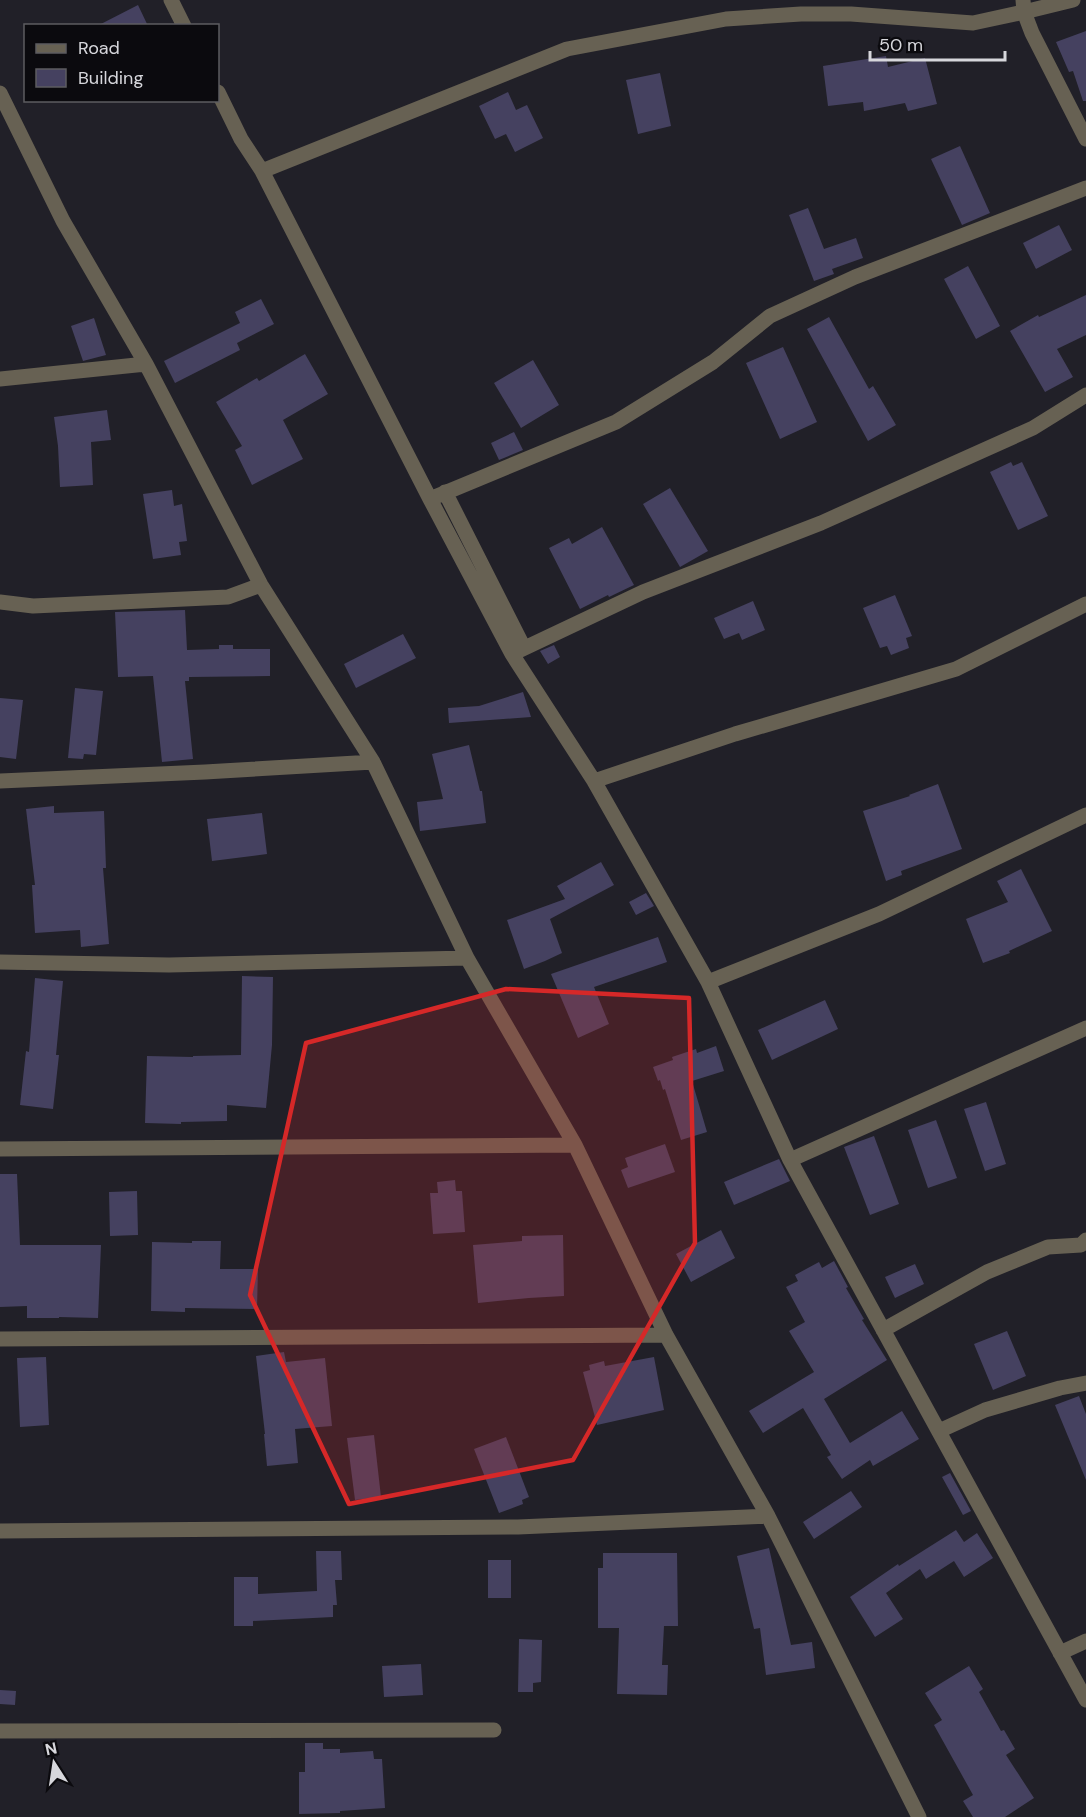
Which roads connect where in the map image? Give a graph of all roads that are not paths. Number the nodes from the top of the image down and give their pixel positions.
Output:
1 (171, 0) edge
2 (1073, 0) edge
3 (1023, 6) edge
4 (183, 24) edge
5 (0, 93) edge
6 (219, 94) edge
7 (1086, 139) edge
8 (262, 171) junction
9 (1086, 188) edge
10 (146, 364) junction
11 (0, 379) edge
12 (1086, 396) edge
13 (445, 492) junction
14 (430, 499) junction
15 (261, 585) junction
16 (0, 602) edge
17 (1086, 604) edge
18 (518, 651) junction
19 (373, 762) junction
20 (0, 781) edge
21 (594, 781) junction
22 (1086, 815) edge
23 (467, 958) junction
24 (0, 962) edge
25 (708, 982) junction
26 (1086, 1028) edge
27 (575, 1145) junction
28 (0, 1149) edge
29 (790, 1160) junction
30 (1086, 1240) edge
31 (883, 1330) junction
32 (666, 1335) junction
33 (0, 1339) edge
34 (1086, 1383) edge
35 (939, 1431) junction
36 (768, 1516) junction
37 (0, 1531) edge
38 (1086, 1641) edge
39 (1060, 1653) junction
40 (1086, 1700) edge
41 (494, 1730) dead end
42 (0, 1731) edge
43 (919, 1817) edge

1 - 4 street
2 - 3 street
3 - 7 street
3 - 8 street
5 - 10 street
6 - 8 street
8 - 14 street
9 - 13 street
10 - 11 street
10 - 15 street
12 - 18 street
13 - 14 street
13 - 18 street
14 - 18 street
15 - 16 street
15 - 19 street
17 - 21 street
18 - 21 street
19 - 20 street
19 - 23 street
21 - 25 street
22 - 25 street
23 - 24 street
23 - 27 street
25 - 29 street
26 - 29 street
27 - 28 street
27 - 32 street
29 - 31 street
30 - 31 street
31 - 35 street
32 - 33 street
32 - 36 street
34 - 35 street
35 - 39 street
36 - 37 street
36 - 43 street
38 - 39 street
39 - 40 street
41 - 42 street

